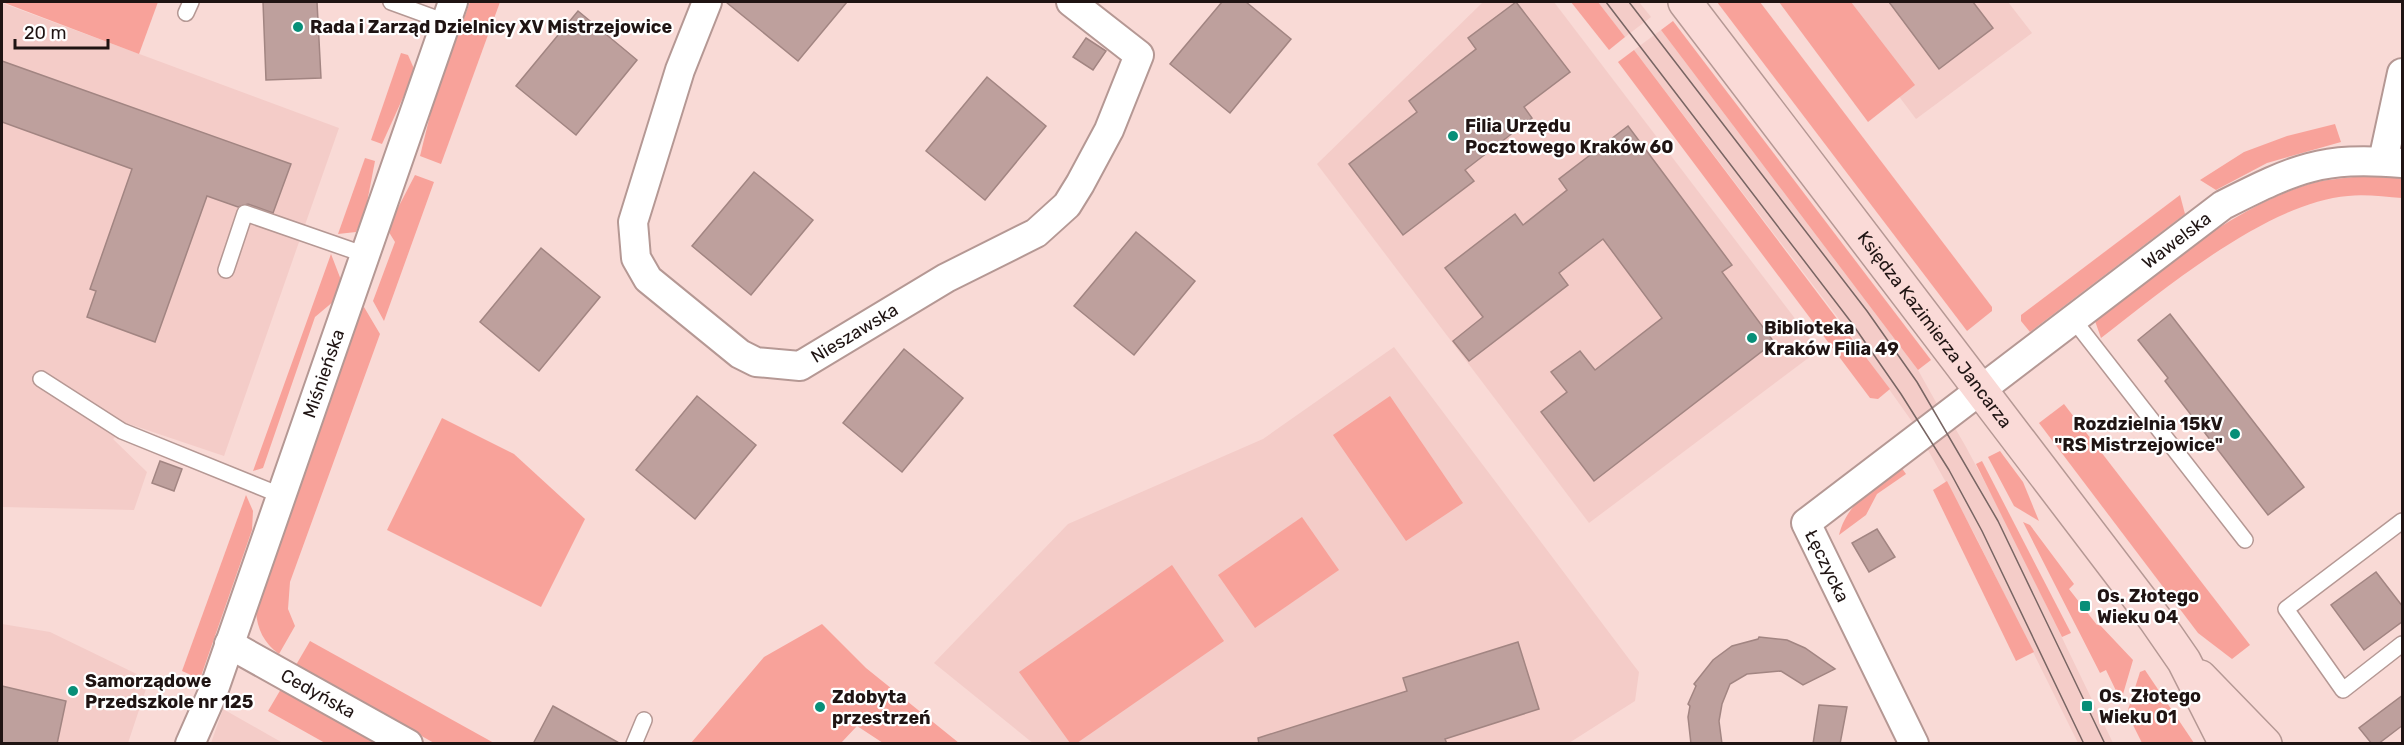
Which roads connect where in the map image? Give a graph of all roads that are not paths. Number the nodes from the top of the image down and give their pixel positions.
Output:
1 (391, 2) edge
2 (707, 2) edge
3 (1071, 2) edge
4 (1685, 2) edge
5 (449, 12) edge
6 (2403, 73) edge
7 (2393, 162) edge
8 (363, 254) junction
9 (226, 270) dead end
10 (2073, 319) junction
11 (41, 379) dead end
12 (1981, 389) junction
13 (280, 495) junction
14 (2403, 520) edge
15 (2245, 540) dead end
16 (230, 644) junction
17 (2403, 644) edge
18 (2184, 661) junction
19 (644, 720) dead end
20 (190, 744) edge
21 (408, 744) edge
22 (634, 744) edge
23 (1914, 744) edge
24 (2226, 744) edge
25 (2265, 744) edge

1 - 5 lane
2 - 3 street, Nieszawska
4 - 12 street, Księdza Kazimierza Jancarza
5 - 8 street, Miśnieńska
6 - 7 street
7 - 10 street, Wawelska
8 - 9 lane
8 - 13 street, Miśnieńska
10 - 12 street, Wawelska
10 - 15 lane
11 - 13 lane
12 - 18 street, Księdza Kazimierza Jancarza
12 - 23 street, Łęczycka
13 - 16 street, Miśnieńska
14 - 17 lane
16 - 20 street, Miśnieńska
16 - 21 street, Cedyńska
18 - 24 street, Księdza Kazimierza Jancarza
18 - 25 street, Księdza Kazimierza Jancarza
19 - 22 lane

